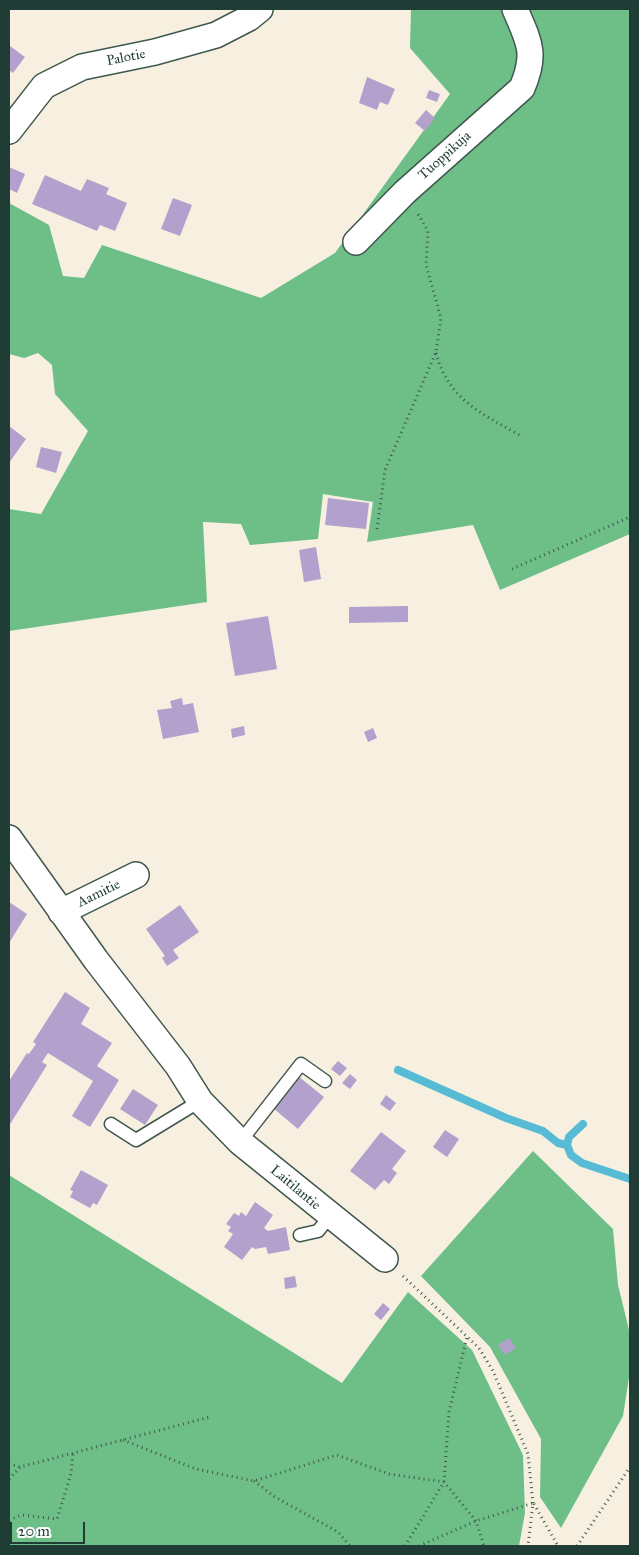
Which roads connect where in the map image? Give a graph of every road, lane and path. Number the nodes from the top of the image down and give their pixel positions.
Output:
1 (260, 9) edge
2 (515, 9) edge
3 (9, 131) edge
4 (405, 192) junction
5 (356, 242) dead end
6 (436, 352) junction
7 (521, 436) dead end
8 (630, 517) edge
9 (377, 529) dead end
10 (512, 569) dead end
11 (9, 838) edge
12 (136, 875) dead end
13 (61, 912) junction
14 (325, 1081) dead end
15 (200, 1101) junction
16 (111, 1124) dead end
17 (240, 1142) junction
18 (330, 1216) junction
19 (300, 1235) dead end
20 (385, 1259) joint
21 (467, 1337) junction
22 (210, 1417) dead end
23 (123, 1440) junction
24 (73, 1454) junction
25 (9, 1464) edge
26 (20, 1467) junction
27 (630, 1467) edge
28 (9, 1479) edge
29 (254, 1481) junction
30 (444, 1482) junction
31 (533, 1503) junction
32 (9, 1520) edge
33 (476, 1521) junction
34 (350, 1546) edge
35 (405, 1546) edge
36 (419, 1546) edge
37 (484, 1546) edge
38 (528, 1546) edge
39 (558, 1546) edge
40 (577, 1546) edge

1 - 3 street, Palotie
2 - 4 street, Tuoppikuja
4 - 5 street, Tuoppikuja
4 - 6 path
6 - 7 path
6 - 9 path
8 - 10 path
11 - 13 street, Laitilantie
12 - 13 street, Aamitie
13 - 15 street, Laitilantie
14 - 17 lane
15 - 16 lane
15 - 17 street, Laitilantie
17 - 18 street, Laitilantie
18 - 19 lane
18 - 20 street, Laitilantie
20 - 21 path
21 - 30 path
21 - 31 path
22 - 23 path
23 - 24 path
23 - 29 path
24 - 26 path
24 - 32 path
25 - 26 path
26 - 28 path
27 - 40 path
29 - 30 path
29 - 34 path
30 - 33 path
30 - 35 path
31 - 33 path
31 - 38 path
31 - 39 path
33 - 36 path
33 - 37 path

